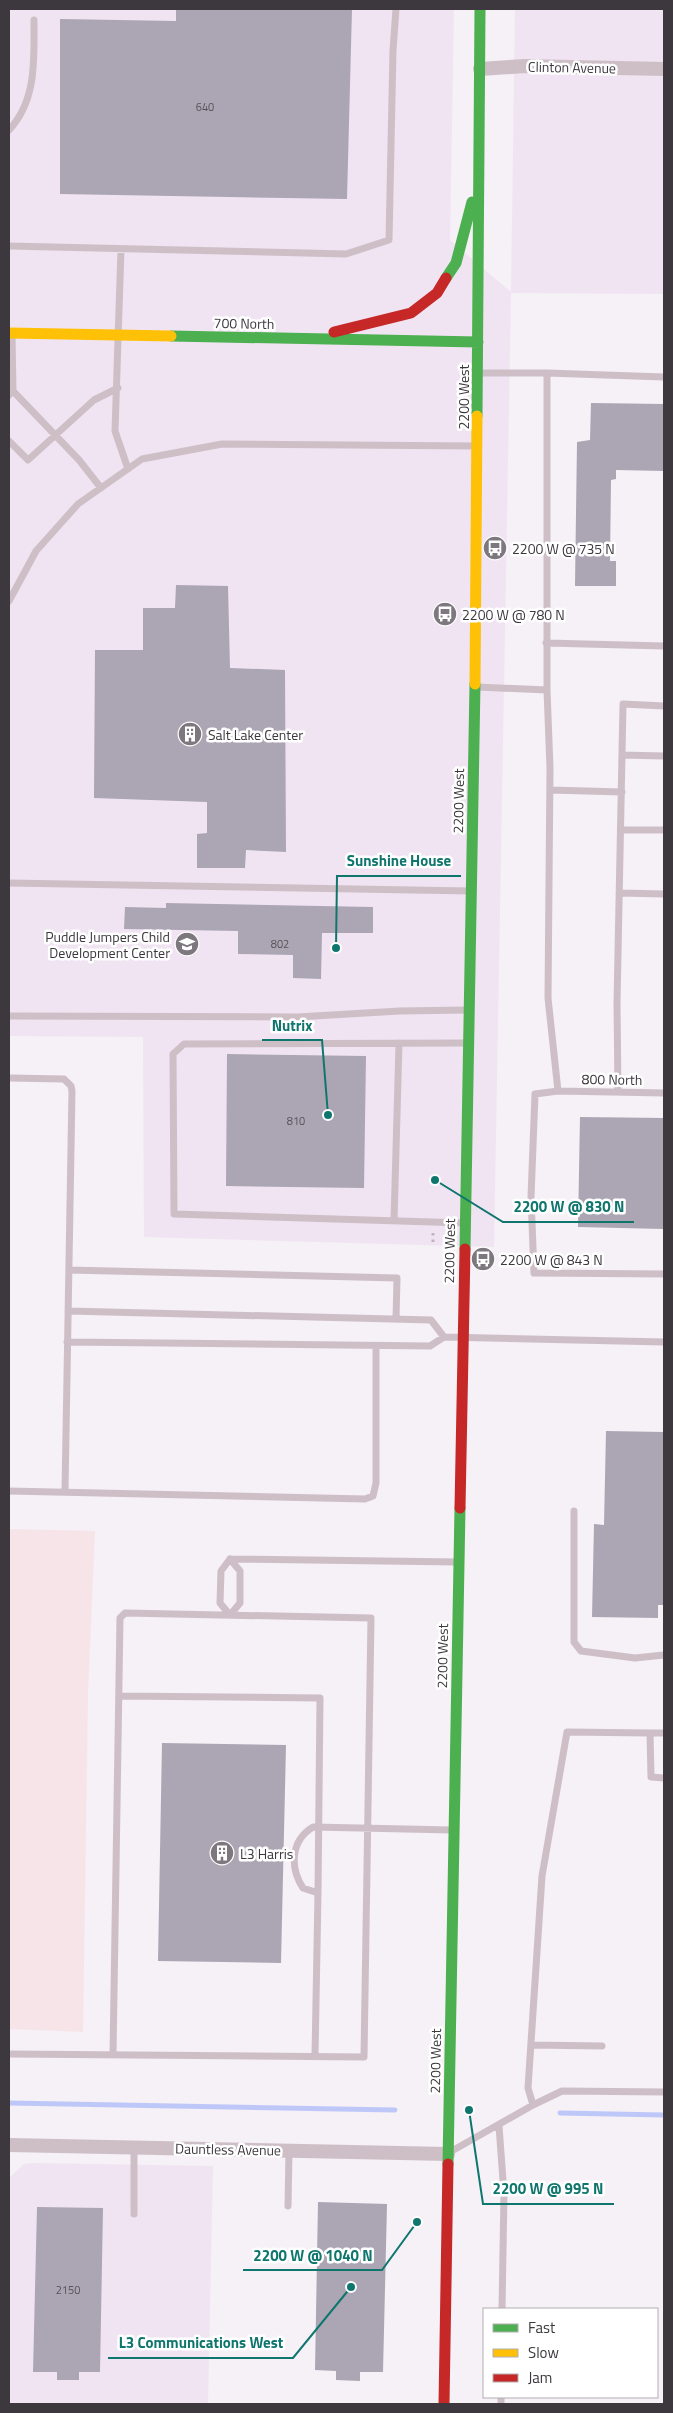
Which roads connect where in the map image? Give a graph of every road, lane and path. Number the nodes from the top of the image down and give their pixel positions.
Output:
1 (396, 9) edge
2 (480, 9) edge
3 (34, 20) dead end
4 (480, 69) junction
5 (664, 70) edge
6 (9, 130) edge
7 (480, 173) junction
8 (9, 246) edge
9 (121, 249) junction
10 (10, 333) edge
11 (118, 335) junction
12 (308, 339) junction
13 (478, 342) junction
14 (478, 373) junction
15 (547, 373) junction
16 (664, 377) edge
17 (118, 388) junction
18 (11, 393) edge
19 (54, 434) junction
20 (9, 441) edge
21 (478, 446) junction
22 (128, 469) junction
23 (101, 488) junction
24 (9, 601) edge
25 (546, 643) junction
26 (664, 646) edge
27 (475, 687) junction
28 (547, 690) junction
29 (664, 706) edge
30 (622, 755) junction
31 (664, 756) edge
32 (550, 790) junction
33 (622, 792) junction
34 (622, 830) junction
35 (664, 830) edge
36 (9, 883) edge
37 (471, 891) junction
38 (620, 893) junction
39 (664, 894) edge
40 (468, 1010) junction
41 (9, 1016) edge
42 (399, 1043) junction
43 (468, 1043) junction
44 (9, 1078) edge
45 (558, 1091) junction
46 (618, 1092) junction
47 (664, 1093) edge
48 (394, 1221) junction
49 (465, 1223) junction
50 (69, 1270) junction
51 (664, 1274) edge
52 (68, 1311) junction
53 (396, 1319) junction
54 (444, 1337) junction
55 (463, 1338) junction
56 (67, 1342) junction
57 (664, 1342) edge
58 (376, 1346) junction
59 (9, 1491) edge
60 (65, 1491) junction
61 (574, 1511) dead end
62 (230, 1559) junction
63 (459, 1562) junction
64 (230, 1615) junction
65 (664, 1655) edge
66 (119, 1696) junction
67 (650, 1733) junction
68 (664, 1733) edge
69 (664, 1778) edge
70 (319, 1827) junction
71 (369, 1829) junction
72 (454, 1830) junction
73 (318, 1893) junction
74 (531, 2046) junction
75 (602, 2046) dead end
76 (9, 2054) edge
77 (113, 2055) junction
78 (315, 2056) junction
79 (664, 2092) edge
80 (533, 2105) junction
81 (499, 2126) junction
82 (9, 2145) edge
83 (134, 2148) junction
84 (289, 2150) junction
85 (448, 2154) junction
86 (288, 2206) dead end
87 (134, 2214) dead end
88 (502, 2308) edge
89 (444, 2404) edge

1 - 9 lane
2 - 4 street, 2200 West
3 - 6 lane
4 - 5 street, Clinton Avenue
4 - 7 street, 2200 West
7 - 12 street
7 - 13 street, 2200 West
8 - 9 lane
9 - 11 lane
10 - 11 street, 700 North
10 - 18 lane
11 - 12 street, 700 North
11 - 17 lane
12 - 13 street, 700 North
13 - 14 street, 2200 West
14 - 15 lane
14 - 21 street, 2200 West
15 - 16 lane
15 - 25 lane
17 - 19 lane
17 - 22 lane
18 - 19 lane
19 - 20 lane
19 - 23 lane
21 - 22 lane
21 - 27 street, 2200 West
22 - 23 lane
23 - 24 lane
25 - 26 lane
25 - 28 lane
27 - 28 lane
27 - 37 street, 2200 West
28 - 32 lane
29 - 30 lane
30 - 31 lane
30 - 33 lane
32 - 33 lane
32 - 45 lane
33 - 34 lane
34 - 35 lane
34 - 38 lane
36 - 37 lane
37 - 40 street, 2200 West
38 - 39 lane
38 - 46 lane
40 - 41 lane
40 - 43 street, 2200 West
42 - 43 lane
42 - 48 lane
42 - 48 lane
43 - 49 street, 2200 West
44 - 50 lane
45 - 46 lane, 800 North
45 - 51 lane, 800 North
46 - 47 lane, 800 North
48 - 49 lane
49 - 55 street, 2200 West
50 - 52 lane
50 - 53 lane
52 - 53 lane
52 - 56 lane
53 - 54 lane
54 - 55 lane
54 - 58 lane
55 - 57 lane
55 - 63 street, 2200 West
56 - 58 lane
56 - 60 lane
58 - 60 lane
59 - 60 lane
61 - 65 lane
62 - 63 lane
62 - 64 lane
62 - 64 lane
63 - 72 street, 2200 West
64 - 66 lane
64 - 71 lane
66 - 70 lane
66 - 77 lane
67 - 68 lane
67 - 69 lane
67 - 74 lane
70 - 71 lane
70 - 73 lane
70 - 73 lane
71 - 72 lane
71 - 78 lane
72 - 85 street, 2200 West
73 - 78 lane
74 - 75 lane
74 - 80 lane
76 - 77 lane
77 - 78 lane
79 - 80 lane
80 - 81 lane
81 - 85 lane
81 - 88 lane
82 - 83 street, Dauntless Avenue
83 - 84 street, Dauntless Avenue
83 - 87 lane
84 - 85 street, Dauntless Avenue
84 - 86 lane
85 - 89 street, 2200 West

